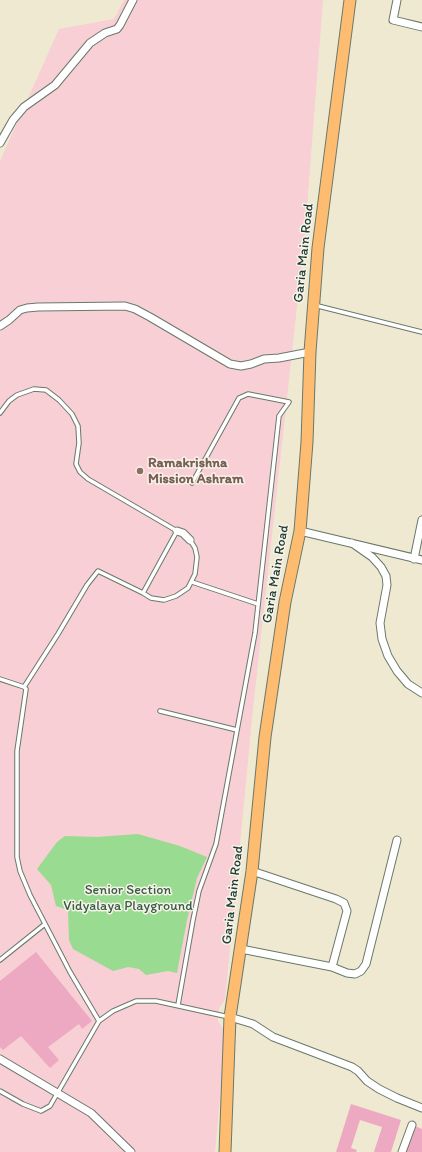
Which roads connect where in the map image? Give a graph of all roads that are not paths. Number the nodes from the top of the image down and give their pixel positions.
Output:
1 (133, 0) edge
2 (350, 0) edge
3 (397, 0) edge
4 (422, 27) edge
5 (0, 143) edge
6 (313, 304) junction
7 (0, 326) edge
8 (422, 332) edge
9 (310, 352) junction
10 (0, 413) edge
11 (192, 482) dead end
12 (422, 520) edge
13 (177, 531) junction
14 (300, 531) junction
15 (190, 540) joint
16 (352, 543) junction
17 (414, 558) junction
18 (422, 560) edge
19 (192, 582) junction
20 (142, 593) junction
21 (258, 604) junction
22 (0, 679) edge
23 (24, 687) junction
24 (422, 693) edge
25 (160, 711) dead end
26 (237, 730) junction
27 (397, 840) dead end
28 (252, 871) junction
29 (45, 924) junction
30 (241, 949) junction
31 (0, 960) edge
32 (332, 967) junction
33 (178, 1005) junction
34 (230, 1017) junction
35 (99, 1021) junction
36 (0, 1059) edge
37 (0, 1091) edge
38 (57, 1094) junction
39 (422, 1108) edge
40 (412, 1125) dead end
41 (131, 1152) edge
42 (225, 1152) edge
43 (402, 1152) edge

1 - 5 street
2 - 6 main road, Garia Main Road
3 - 4 street
6 - 8 lane
6 - 9 main road, Garia Main Road
7 - 9 street
9 - 14 main road, Garia Main Road
10 - 13 lane
11 - 21 lane
12 - 17 street
13 - 15 street
13 - 20 lane
14 - 16 street
14 - 28 main road, Garia Main Road
15 - 19 lane
16 - 17 street
16 - 24 street
17 - 18 street
19 - 20 lane
19 - 21 lane
20 - 23 lane
21 - 26 lane
22 - 23 lane
23 - 29 lane
25 - 26 lane
26 - 33 lane
27 - 32 street
28 - 30 main road, Garia Main Road
28 - 32 street
29 - 31 lane
29 - 35 lane
30 - 32 street
30 - 34 main road, Garia Main Road
33 - 34 lane
33 - 35 lane
34 - 39 street
34 - 42 main road, Garia Main Road
35 - 38 lane
36 - 38 street
37 - 38 lane
38 - 41 street
40 - 43 street

